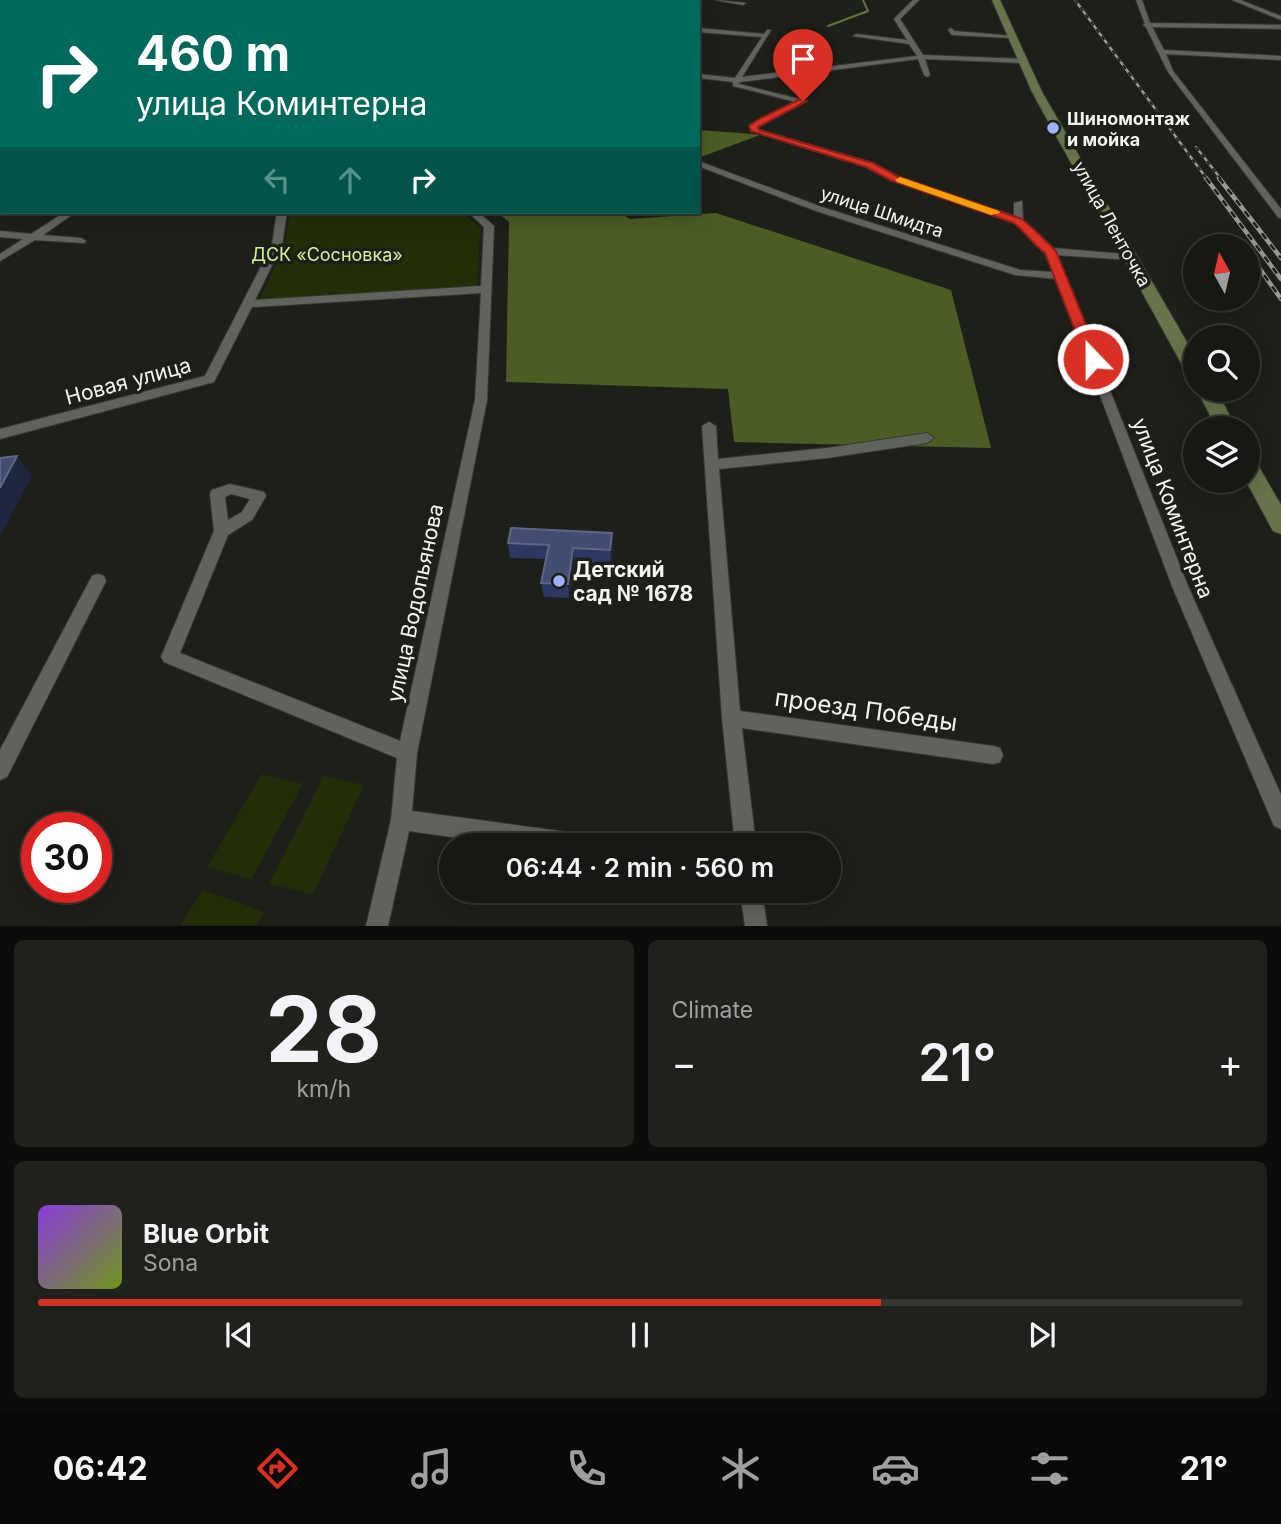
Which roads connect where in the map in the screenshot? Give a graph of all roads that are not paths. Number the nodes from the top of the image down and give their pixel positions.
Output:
1 (718, 0) edge
2 (916, 0) edge
3 (996, 0) edge
4 (1139, 0) edge
5 (1235, 0) edge
6 (745, 2) edge
7 (733, 11) dead end
8 (1281, 18) edge
9 (1146, 25) junction
10 (1281, 27) edge
11 (770, 29) dead end
12 (700, 30) edge
13 (951, 30) dead end
14 (766, 36) junction
15 (856, 36) dead end
16 (1011, 36) junction
17 (912, 42) junction
18 (1163, 52) junction
19 (922, 57) junction
20 (1281, 58) edge
21 (1023, 61) junction
22 (927, 75) dead end
23 (700, 76) edge
24 (737, 80) junction
25 (700, 164) edge
26 (1019, 203) dead end
27 (1278, 207) edge
28 (68, 214) edge
29 (282, 214) edge
30 (475, 214) edge
31 (1281, 215) edge
32 (1018, 221) junction
33 (0, 234) edge
34 (32, 236) junction
35 (81, 241) dead end
36 (1050, 251) junction
37 (1131, 257) junction
38 (0, 258) edge
39 (1060, 276) junction
40 (486, 289) junction
41 (248, 304) junction
42 (1183, 350) edge
43 (709, 426) dead end
44 (0, 435) edge
45 (927, 438) dead end
46 (712, 465) junction
47 (1260, 487) edge
48 (1281, 525) edge
49 (222, 531) dead end
50 (98, 581) dead end
51 (732, 718) junction
52 (407, 753) junction
53 (993, 755) dead end
54 (0, 770) edge
55 (1281, 819) edge
56 (401, 820) junction
57 (495, 833) edge
58 (744, 833) edge
59 (752, 903) edge
60 (377, 926) edge
61 (755, 926) edge

1 - 6 street
2 - 17 street
3 - 16 main road, улица Ленточка
4 - 9 street
5 - 8 street
6 - 7 street
9 - 10 street
9 - 18 street
11 - 14 street
12 - 14 street
13 - 16 street
14 - 24 street
15 - 17 street
16 - 21 main road, улица Ленточка
17 - 19 street
18 - 20 street
18 - 27 street
19 - 21 street
19 - 22 street
19 - 24 street
21 - 37 main road, улица Ленточка
23 - 24 street
24 - 32 street, улица Коминтерна
25 - 39 street, улица Шмидта
26 - 32 street
27 - 31 street
28 - 34 street
29 - 41 street, Новая улица
30 - 40 street, улица Водопьянова
32 - 36 street, улица Коминтерна
33 - 34 street
34 - 35 street
34 - 38 street
36 - 37 street
36 - 39 street, улица Коминтерна
37 - 42 main road, улица Ленточка
39 - 55 street, улица Коминтерна
40 - 41 street
40 - 52 street, улица Водопьянова
41 - 44 street, Новая улица
43 - 46 street
45 - 46 street
46 - 51 street
47 - 48 main road
49 - 52 street
50 - 54 street
51 - 53 street, проезд Победы
51 - 58 street
52 - 56 street, улица Водопьянова
56 - 57 street
56 - 60 street, улица Водопьянова
59 - 61 street

